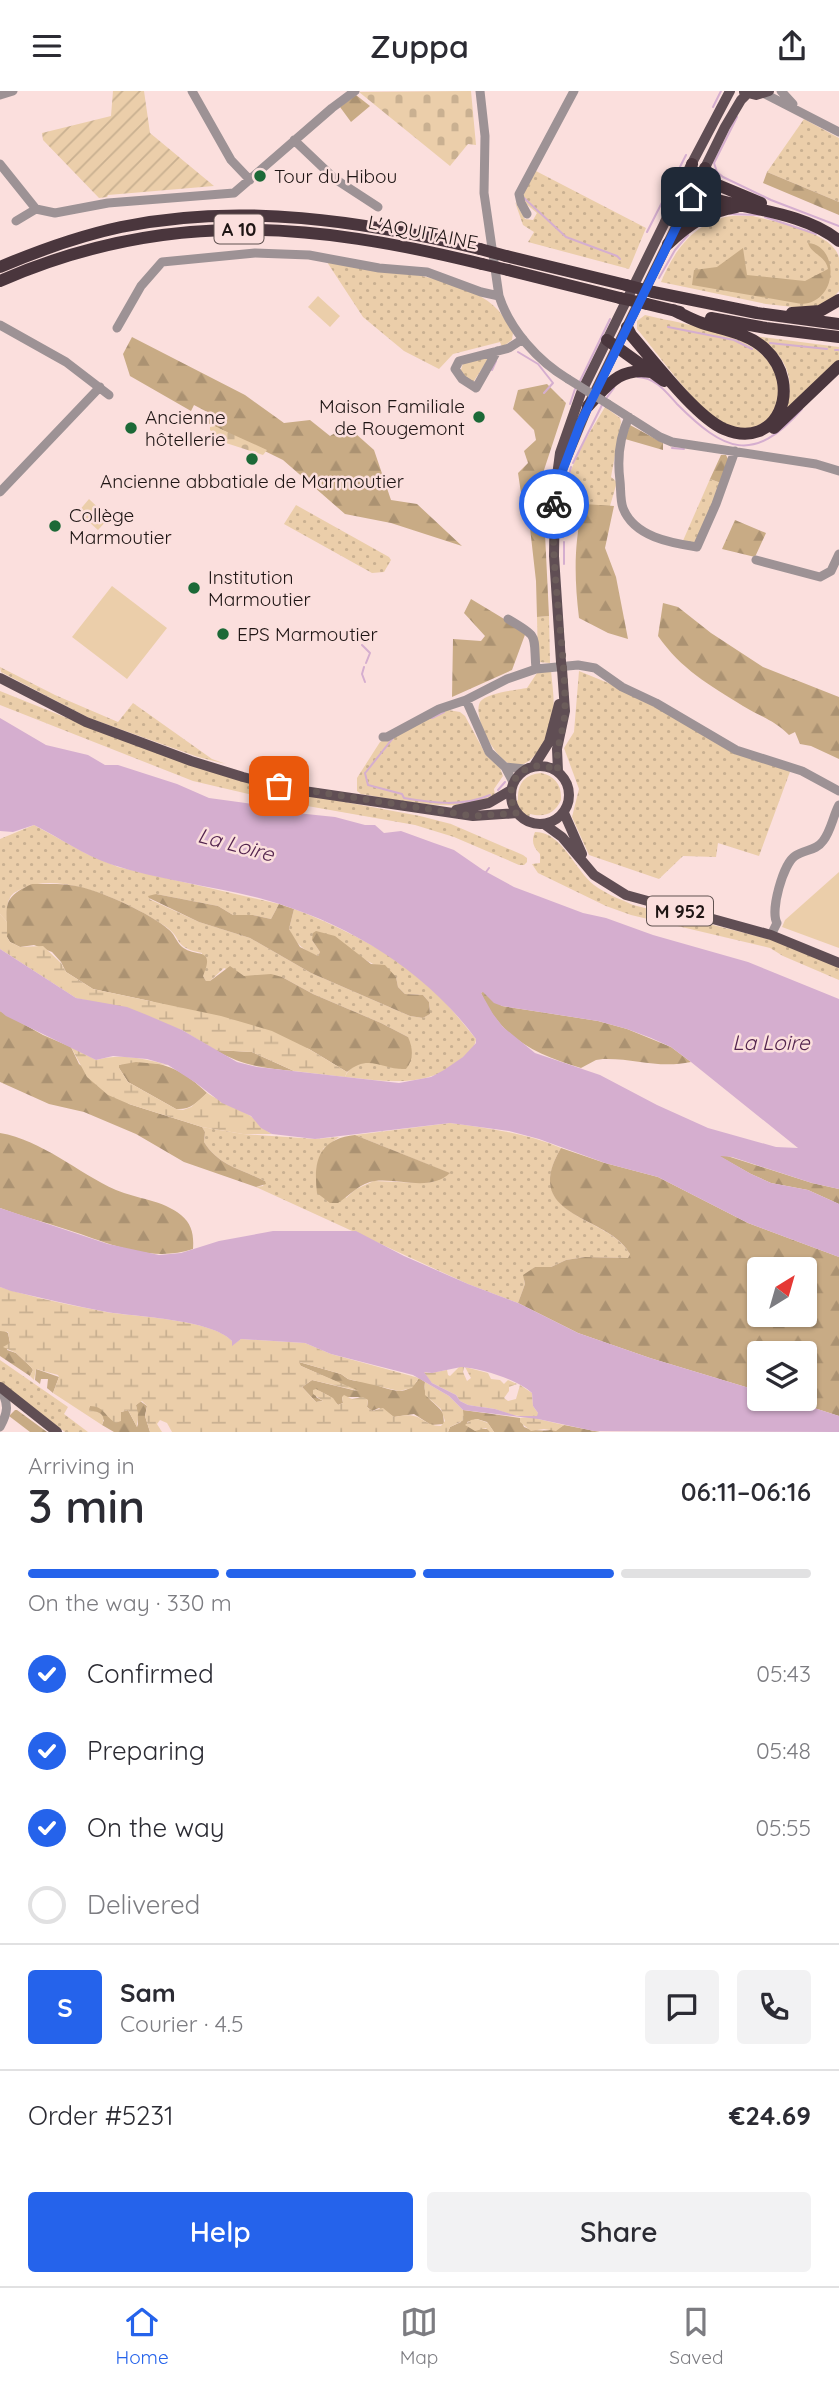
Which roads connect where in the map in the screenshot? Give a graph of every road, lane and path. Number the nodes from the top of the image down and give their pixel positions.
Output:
1 (13, 91) edge
2 (192, 91) edge
3 (355, 91) edge
4 (480, 91) edge
5 (574, 91) edge
6 (730, 91) edge
7 (781, 91) edge
8 (746, 92) edge
9 (766, 92) edge
10 (0, 95) edge
11 (799, 110) junction
12 (839, 132) edge
13 (294, 140) junction
14 (0, 164) edge
15 (699, 166) junction
16 (250, 180) junction
17 (693, 191) junction
18 (743, 205) junction
19 (378, 207) dead end
20 (36, 209) junction
21 (527, 213) dead end
22 (16, 221) dead end
23 (839, 235) edge
24 (839, 241) edge
25 (668, 244) junction
26 (0, 267) edge
27 (0, 281) edge
28 (623, 291) junction
29 (499, 296) junction
30 (650, 298) junction
31 (839, 300) edge
32 (673, 310) junction
33 (757, 313) junction
34 (839, 324) edge
35 (0, 325) edge
36 (626, 327) junction
37 (117, 328) dead end
38 (839, 337) edge
39 (523, 339) junction
40 (614, 343) junction
41 (497, 351) junction
42 (652, 358) junction
43 (839, 366) edge
44 (653, 372) junction
45 (100, 387) junction
46 (109, 394) dead end
47 (588, 406) junction
48 (629, 417) junction
49 (735, 451) junction
50 (839, 471) edge
51 (555, 491) junction
52 (0, 492) edge
53 (839, 554) edge
54 (756, 560) dead end
55 (508, 619) dead end
56 (536, 669) junction
57 (0, 678) edge
58 (563, 683) junction
59 (466, 700) junction
60 (383, 737) dead end
61 (505, 767) junction
62 (530, 767) junction
63 (558, 771) junction
64 (512, 786) junction
65 (839, 791) edge
66 (839, 805) edge
67 (443, 811) junction
68 (517, 813) junction
69 (564, 813) junction
70 (544, 824) junction
71 (594, 874) junction
72 (771, 935) junction
73 (839, 963) edge
74 (0, 1388) edge
75 (0, 1427) edge
76 (57, 1432) edge

1 - 10 street
2 - 16 street
3 - 13 street
4 - 29 street
5 - 21 street
6 - 15 main road
7 - 11 street
8 - 9 main road
8 - 15 main road
9 - 11 street
11 - 12 street
13 - 16 street
13 - 19 street
14 - 20 street
15 - 17 highway
15 - 23 highway
15 - 40 main road
16 - 20 street
17 - 18 highway
17 - 25 main road
18 - 24 highway
18 - 25 highway
20 - 22 street
25 - 36 main road
26 - 28 highway, L'AQUITAINE / A 10, bridge
27 - 28 highway, L'AQUITAINE / A 10, bridge
28 - 30 highway, L'AQUITAINE / A 10, bridge
29 - 37 street
29 - 39 street
30 - 32 highway, L'AQUITAINE / A 10
30 - 33 highway, L'AQUITAINE / A 10
31 - 33 highway
32 - 38 highway, L'AQUITAINE / A 10
32 - 42 highway
33 - 34 highway, L'AQUITAINE / A 10
35 - 45 street
36 - 40 main road
36 - 42 highway
39 - 41 street
39 - 48 street, bridge
40 - 42 highway
40 - 44 highway
40 - 47 main road
40 - 51 main road
41 - 41 street
43 - 44 highway
44 - 47 highway
45 - 46 street
45 - 52 street
47 - 51 main road
48 - 49 street
48 - 49 street
49 - 50 street
51 - 58 main road
53 - 54 street
55 - 56 street
56 - 59 street
56 - 65 street
57 - 67 main road
58 - 62 main road
58 - 63 main road
59 - 60 street
59 - 61 street
61 - 62 street
61 - 64 street
62 - 63 main road
62 - 64 main road
63 - 69 main road
64 - 67 main road
64 - 68 main road
66 - 72 street
67 - 68 main road
68 - 70 main road
69 - 70 main road
69 - 71 main road, M 952
70 - 71 main road, M 952
71 - 72 main road, M 952
72 - 73 main road, M 952
74 - 75 street
74 - 76 main road

